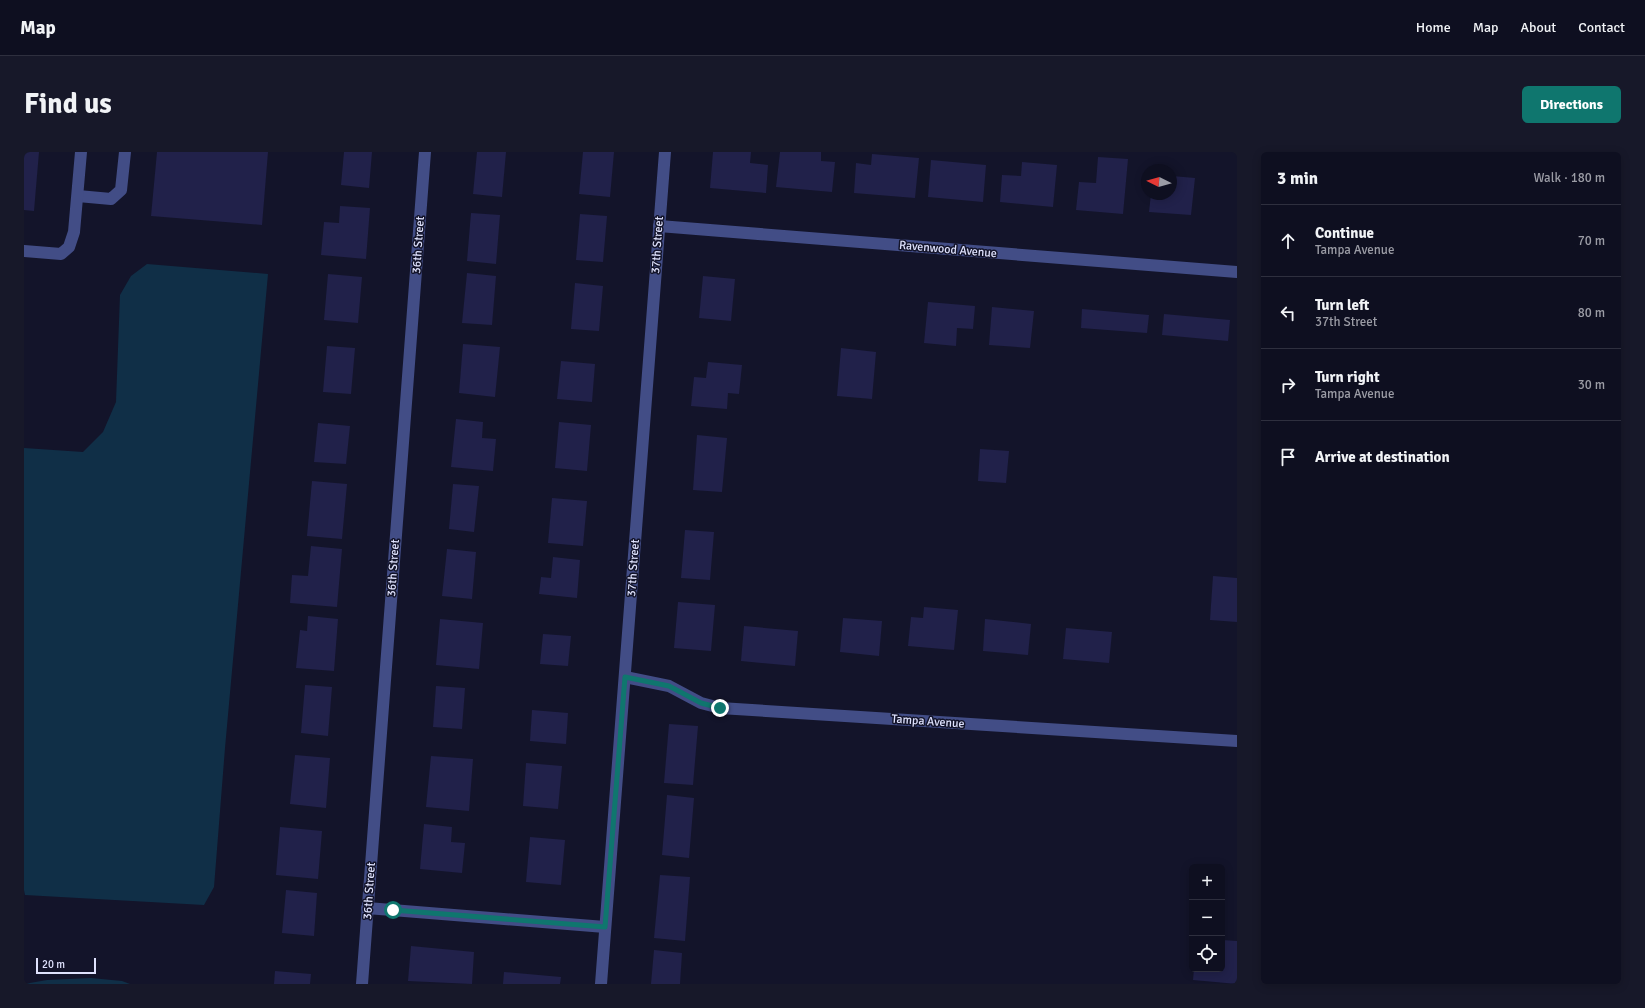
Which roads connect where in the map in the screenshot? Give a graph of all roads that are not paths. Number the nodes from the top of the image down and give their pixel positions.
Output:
1 (82, 152) edge
2 (125, 152) edge
3 (425, 152) edge
4 (664, 152) edge
5 (78, 196) junction
6 (659, 226) junction
7 (24, 251) edge
8 (1237, 272) edge
9 (625, 677) junction
10 (1237, 741) edge
11 (367, 908) junction
12 (605, 927) junction
13 (362, 984) edge
14 (601, 984) edge

1 - 5 street
2 - 5 street
3 - 11 street, 36th Street
4 - 6 street, 37th Street
5 - 7 street
6 - 8 street, Ravenwood Avenue
6 - 9 street, 37th Street
9 - 10 street, Tampa Avenue
9 - 12 street, 37th Street
11 - 12 street
11 - 13 street, 36th Street
12 - 14 street, 37th Street

